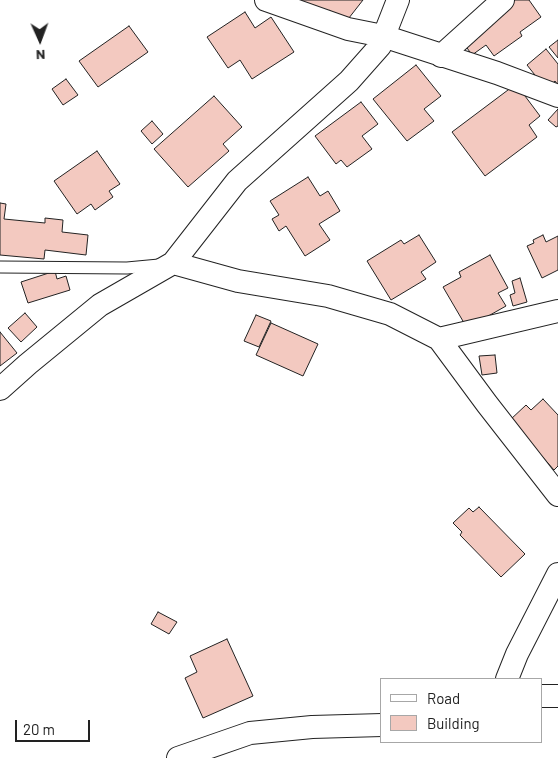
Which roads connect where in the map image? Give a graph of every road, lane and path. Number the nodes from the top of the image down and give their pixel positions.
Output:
1 (266, 0) edge
2 (398, 0) edge
3 (503, 0) edge
4 (383, 36) junction
5 (441, 56) junction
6 (558, 96) edge
7 (173, 263) junction
8 (0, 267) edge
9 (558, 311) edge
10 (439, 339) junction
11 (0, 389) edge
12 (558, 495) edge
13 (558, 574) edge
14 (506, 678) edge
15 (543, 696) edge
16 (558, 696) edge
17 (380, 725) edge
18 (178, 758) edge

1 - 4 street
2 - 4 street
3 - 5 street
4 - 5 street
4 - 7 street
5 - 6 street
7 - 8 lane
7 - 10 street
7 - 11 street
9 - 10 street
10 - 12 street
13 - 14 street
15 - 16 street
17 - 18 street

